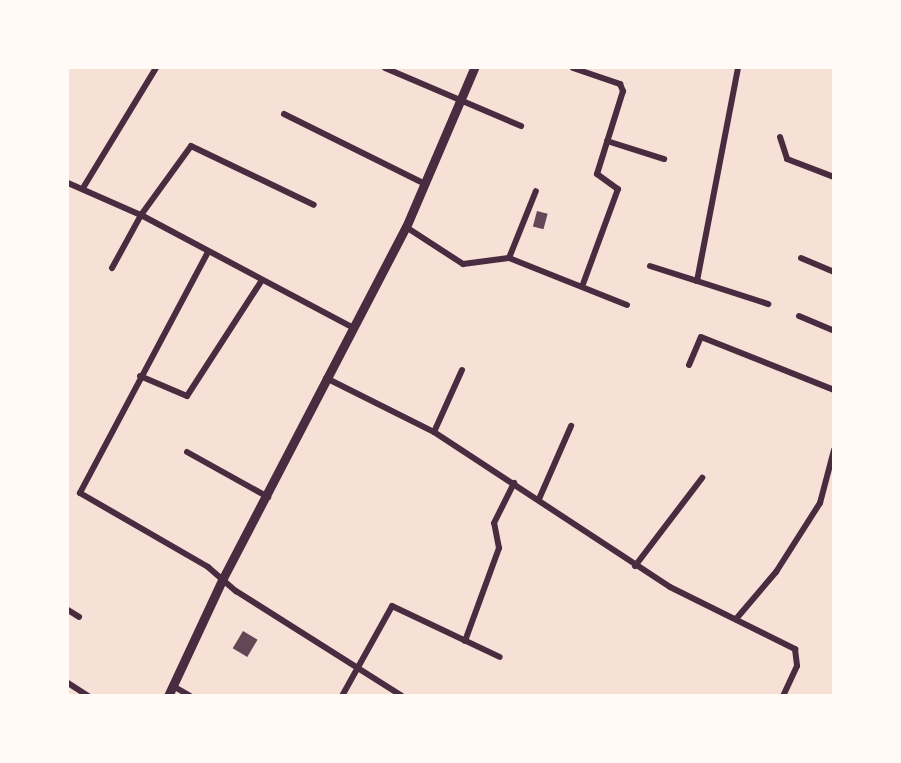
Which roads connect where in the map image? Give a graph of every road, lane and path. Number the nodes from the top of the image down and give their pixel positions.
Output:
1 (156, 68) edge
2 (385, 68) edge
3 (474, 68) edge
4 (573, 68) edge
5 (738, 68) edge
6 (460, 102) junction
7 (284, 114) dead end
8 (521, 126) dead end
9 (780, 137) dead end
10 (607, 141) junction
11 (664, 159) dead end
12 (834, 177) edge
13 (68, 183) edge
14 (425, 184) junction
15 (83, 188) junction
16 (536, 191) dead end
17 (314, 205) dead end
18 (141, 215) junction
19 (406, 227) junction
20 (208, 252) junction
21 (509, 258) junction
22 (801, 258) dead end
23 (650, 266) dead end
24 (112, 268) dead end
25 (834, 272) edge
26 (262, 280) junction
27 (697, 281) junction
28 (583, 284) junction
29 (768, 304) dead end
30 (627, 305) dead end
31 (799, 316) dead end
32 (352, 327) junction
33 (834, 331) edge
34 (689, 365) dead end
35 (462, 370) dead end
36 (140, 376) junction
37 (326, 378) junction
38 (834, 390) edge
39 (571, 426) dead end
40 (434, 432) junction
41 (834, 450) edge
42 (187, 452) dead end
43 (702, 478) dead end
44 (514, 483) junction
45 (269, 497) junction
46 (539, 499) junction
47 (634, 566) junction
48 (222, 580) junction
49 (68, 610) edge
50 (79, 617) dead end
51 (736, 619) junction
52 (465, 641) junction
53 (500, 657) dead end
54 (358, 666) junction
55 (68, 683) edge
56 (170, 691) edge
57 (88, 696) edge
58 (190, 696) edge
59 (342, 696) edge
60 (402, 696) edge
61 (783, 696) edge

1 - 15 street
2 - 6 street
3 - 6 street
4 - 10 street
5 - 27 street
6 - 8 street
6 - 14 street
7 - 14 street
9 - 12 street
10 - 11 street
10 - 28 street
13 - 15 street
14 - 19 street
15 - 18 street
16 - 21 street
17 - 18 street
18 - 20 street
18 - 24 street
19 - 21 street
19 - 32 street
20 - 26 street
20 - 36 street
21 - 28 street
22 - 25 street
23 - 27 street
26 - 32 street
26 - 36 street
27 - 29 street
28 - 30 street
31 - 33 street
32 - 37 street
34 - 38 street
35 - 40 street
36 - 48 street
37 - 40 street
37 - 45 street
39 - 46 street
40 - 44 street
41 - 51 street
42 - 45 street
43 - 47 street
44 - 46 street
44 - 52 street
45 - 48 street
46 - 47 street
47 - 51 street
48 - 54 street
48 - 56 street
49 - 50 street
51 - 61 street
52 - 53 street
52 - 54 street
54 - 59 street
54 - 60 street
55 - 57 street
56 - 58 street

